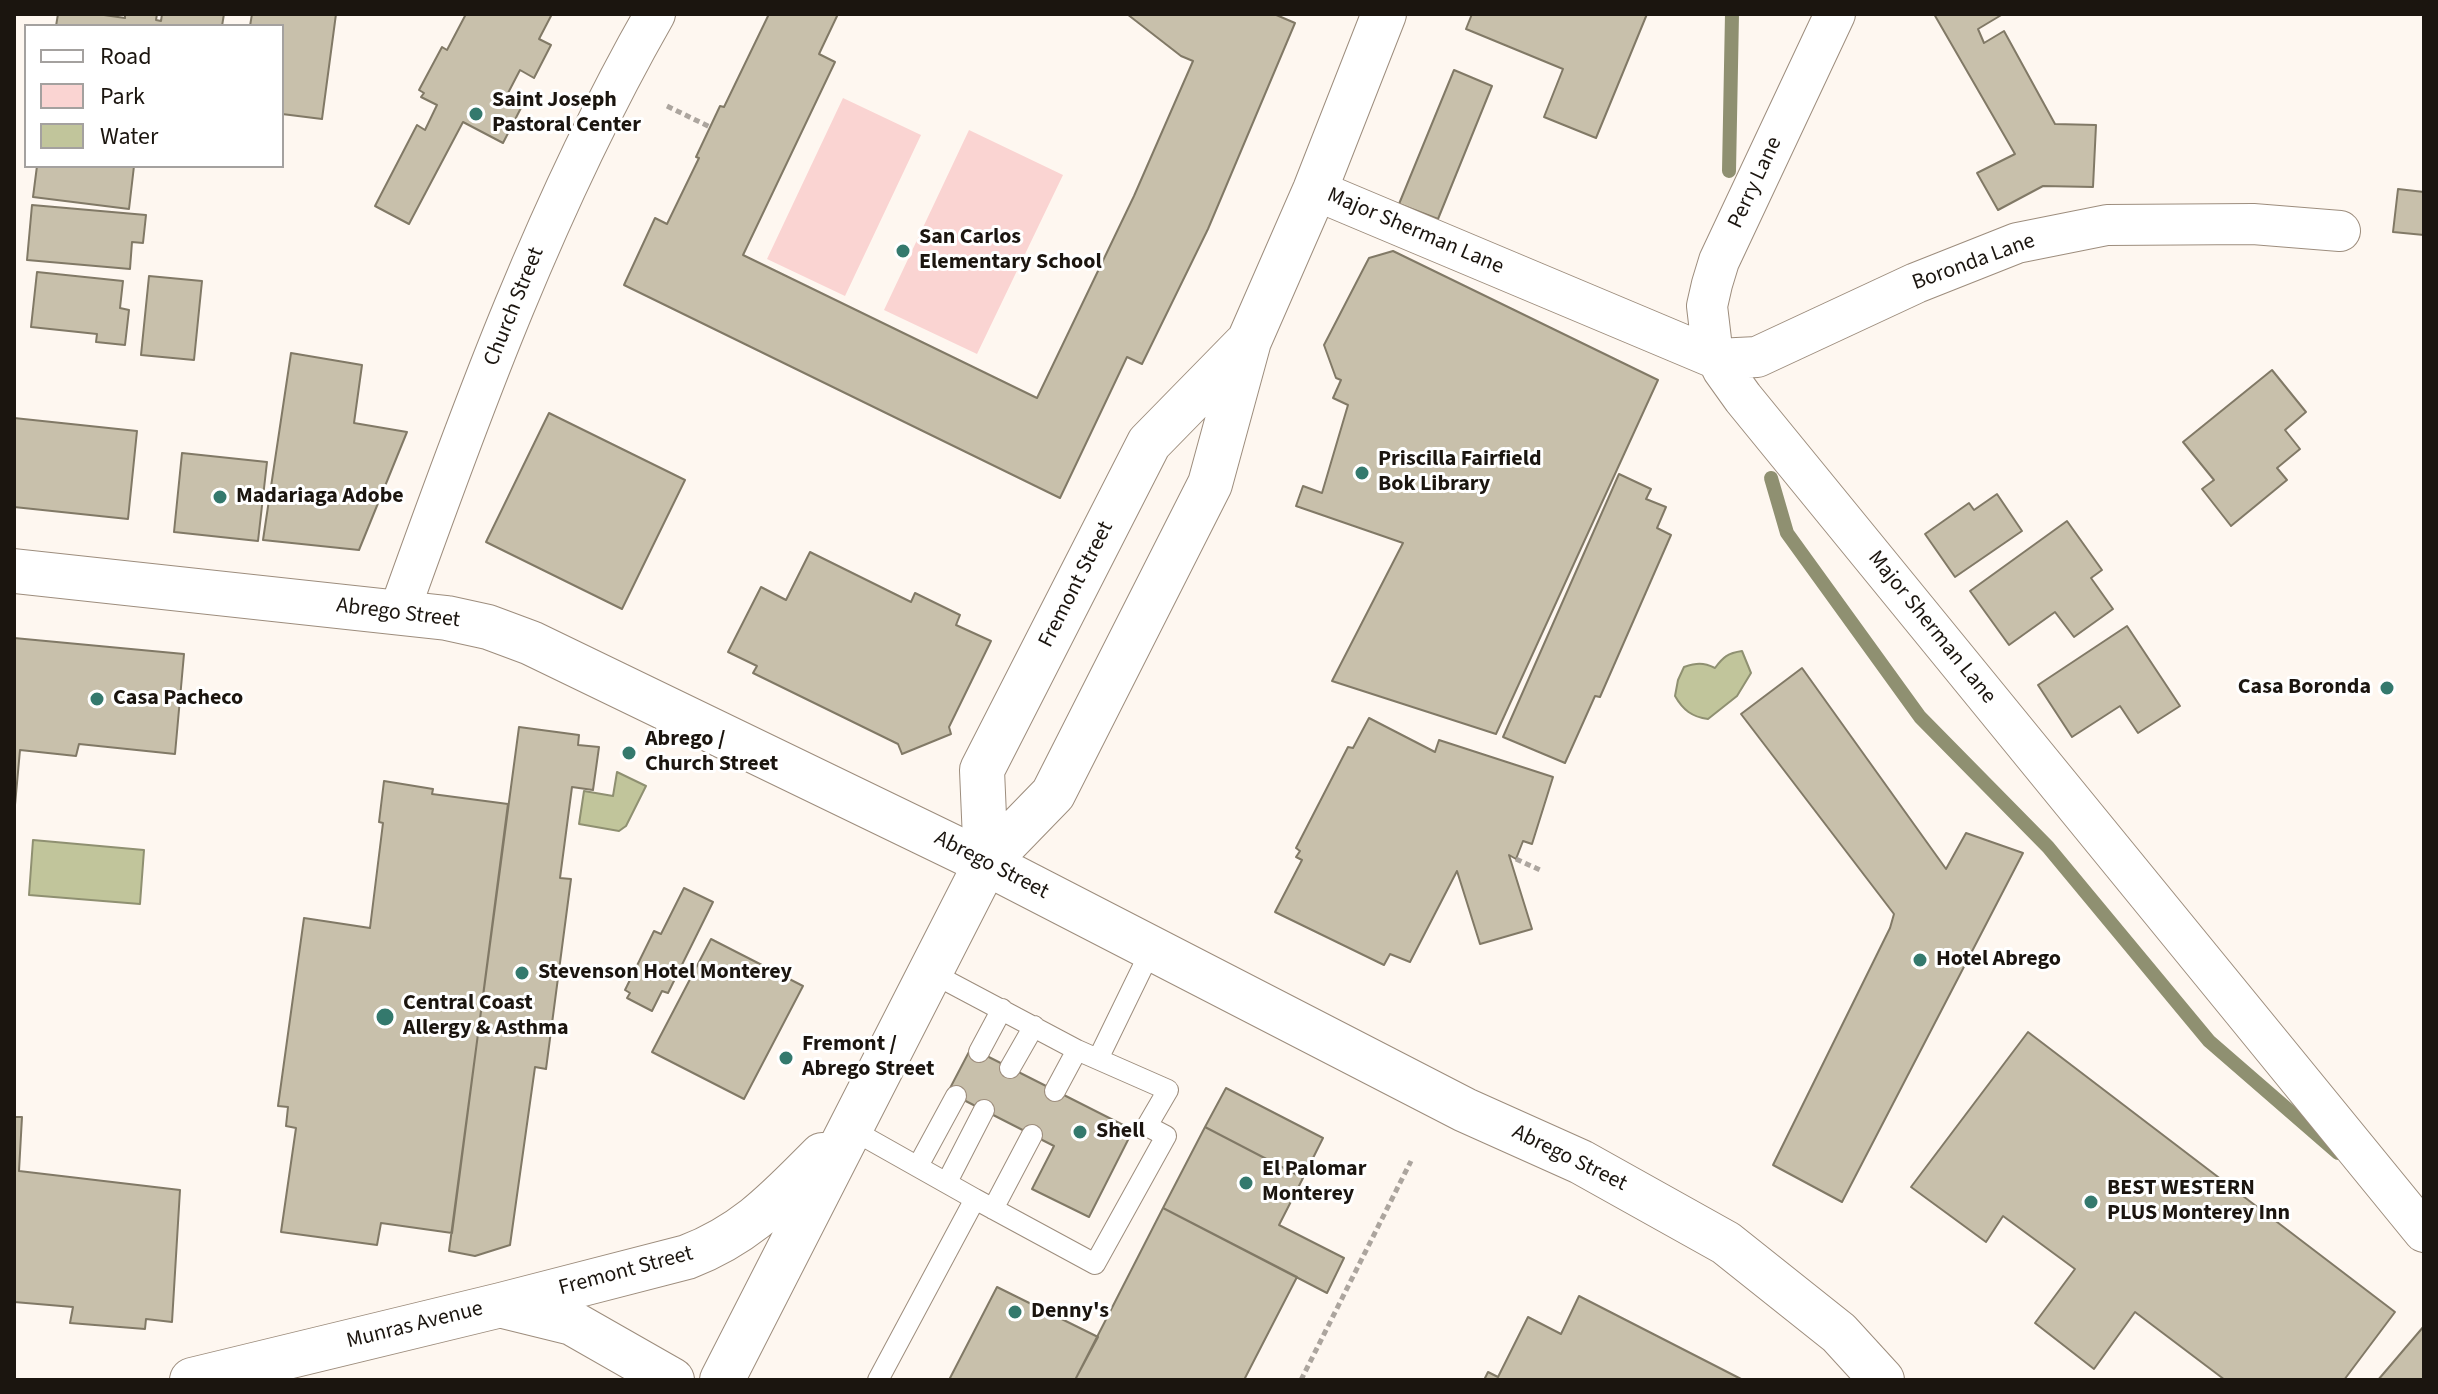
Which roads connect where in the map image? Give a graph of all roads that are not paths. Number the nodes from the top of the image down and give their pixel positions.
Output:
1 (655, 14) edge
2 (1384, 14) edge
3 (1835, 14) edge
4 (1315, 190) junction
5 (2340, 231) dead end
6 (1249, 341) junction
7 (1717, 359) junction
8 (14, 571) edge
9 (399, 612) junction
10 (986, 863) junction
11 (1152, 948) junction
12 (930, 972) junction
13 (1002, 1009) junction
14 (1034, 1026) junction
15 (1077, 1050) junction
16 (979, 1052) dead end
17 (1098, 1059) junction
18 (1010, 1068) dead end
19 (1055, 1091) dead end
20 (956, 1096) dead end
21 (984, 1110) dead end
22 (849, 1128) junction
23 (1032, 1135) dead end
24 (918, 1166) junction
25 (947, 1182) junction
26 (975, 1199) junction
27 (993, 1209) junction
28 (2424, 1232) edge
29 (501, 1305) junction
30 (192, 1380) edge
31 (672, 1380) edge
32 (722, 1380) edge
33 (878, 1380) edge
34 (1882, 1380) edge

1 - 9 street, Church Street
2 - 4 main road, Fremont Street
3 - 7 street, Perry Lane
4 - 6 main road, Fremont Street
4 - 7 street, Major Sherman Lane
5 - 7 street, Boronda Lane
6 - 10 main road, Fremont Street
6 - 10 main road, Fremont Street
7 - 28 street, Major Sherman Lane
8 - 9 main road, Abrego Street
9 - 10 main road, Abrego Street
10 - 11 main road, Abrego Street
10 - 12 main road, Fremont Street
11 - 17 lane
11 - 34 main road, Abrego Street
12 - 13 lane
12 - 22 main road, Fremont Street
13 - 14 lane
13 - 16 lane
14 - 15 lane
14 - 18 lane
15 - 17 lane
15 - 19 lane
17 - 27 lane
20 - 24 lane
21 - 25 lane
22 - 24 lane
22 - 29 main road, Fremont Street
22 - 32 main road, Fremont Street
23 - 27 lane
24 - 25 lane
25 - 26 lane
26 - 27 lane
26 - 33 lane
29 - 30 main road, Munras Avenue
29 - 31 main road, Munras Avenue

